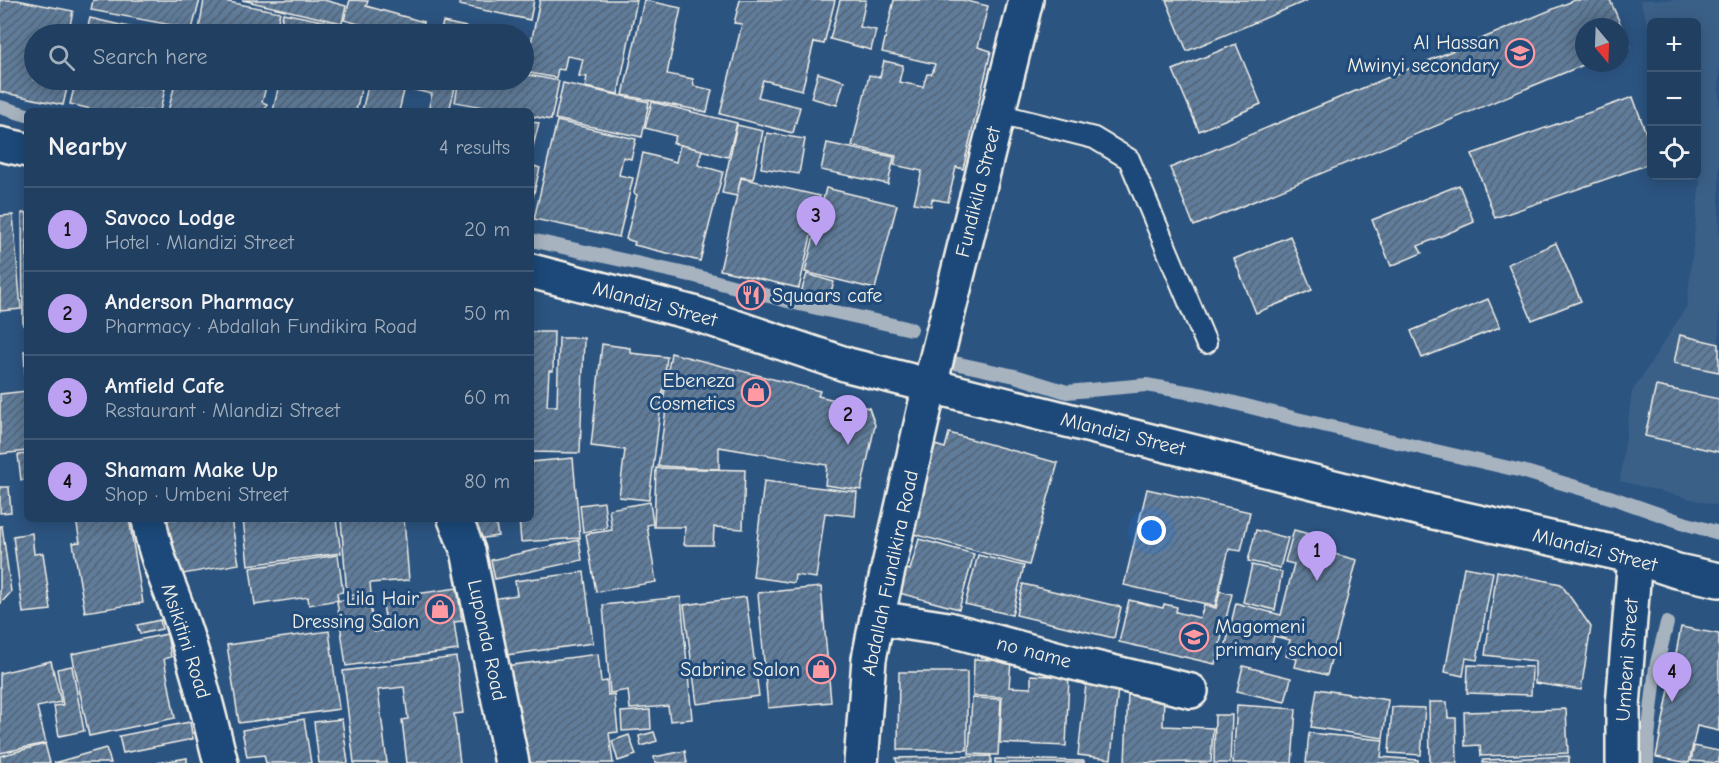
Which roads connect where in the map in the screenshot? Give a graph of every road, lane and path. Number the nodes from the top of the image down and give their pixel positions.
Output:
1 (1026, 0) edge
2 (998, 114) junction
3 (0, 144) edge
4 (24, 149) edge
5 (534, 272) edge
6 (1206, 343) dead end
7 (930, 385) junction
8 (149, 522) edge
9 (456, 522) edge
10 (1635, 557) junction
11 (1719, 580) edge
12 (877, 618) junction
13 (1191, 690) dead end
14 (221, 763) edge
15 (512, 763) edge
16 (861, 763) edge
17 (1623, 763) edge

1 - 2 street, Fundikila Street
2 - 6 lane
2 - 7 street, Fundikila Street
3 - 4 street
5 - 7 street, Mlandizi Street
7 - 10 street, Mlandizi Street
7 - 12 street, Abdallah Fundikira Road
8 - 14 street, Msikitini Road
9 - 15 street, Luponda Road
10 - 11 street, Mlandizi Street
10 - 17 street, Umbeni Street
12 - 13 street, no name
12 - 16 street, Abdallah Fundikira Road

